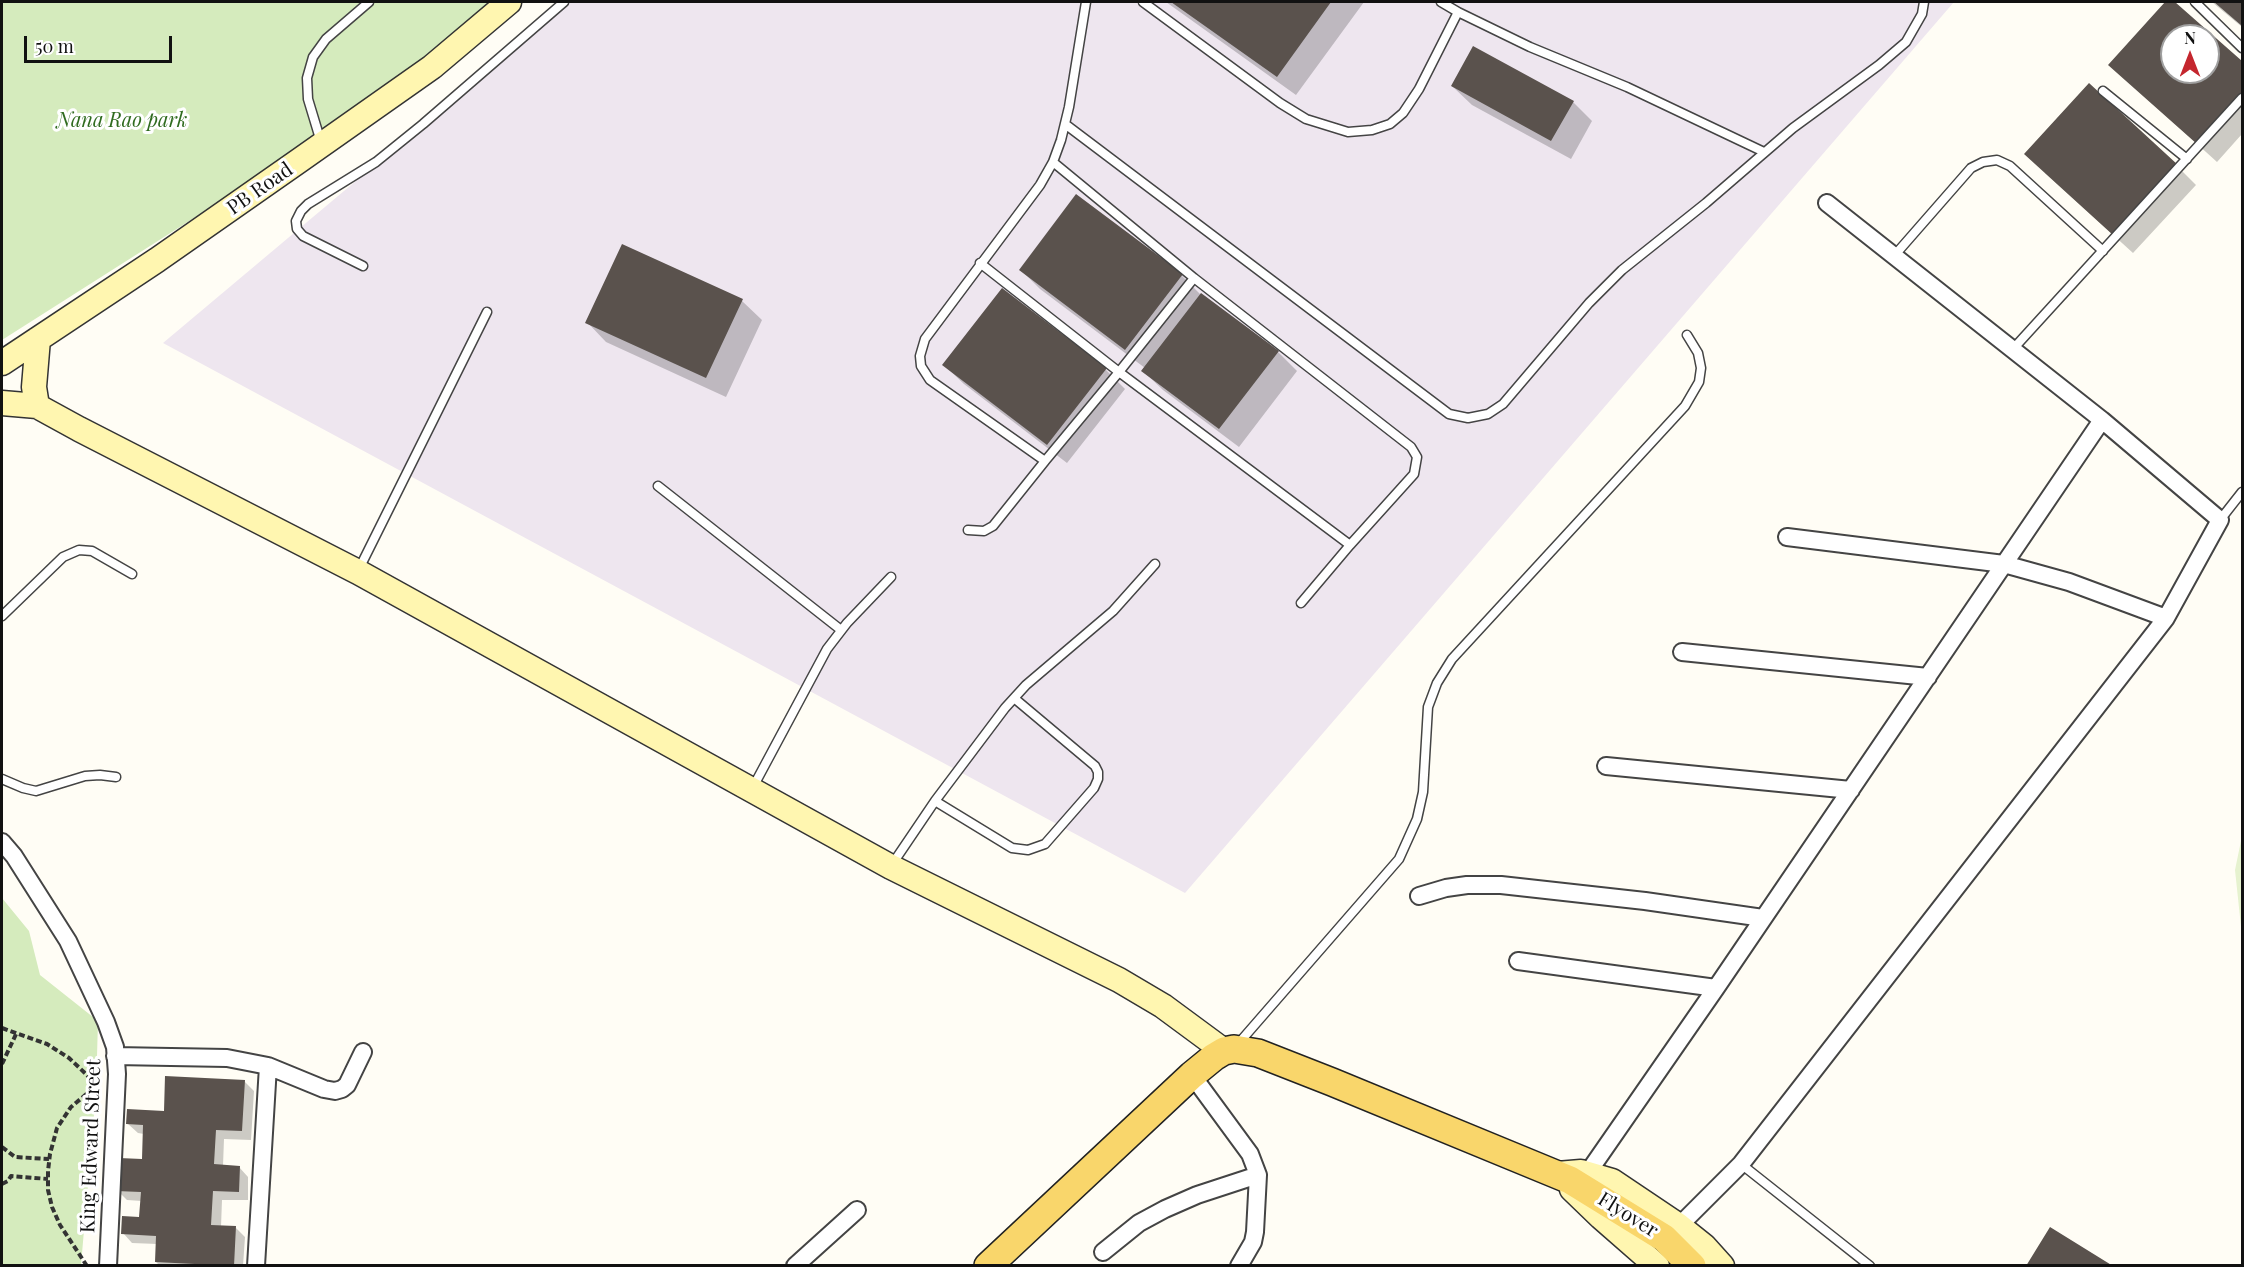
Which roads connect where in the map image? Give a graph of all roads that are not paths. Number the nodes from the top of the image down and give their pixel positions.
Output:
1 (369, 2) edge
2 (508, 2) edge
3 (564, 2) edge
4 (1086, 2) edge
5 (1143, 2) edge
6 (1441, 2) edge
7 (1924, 2) edge
8 (2195, 2) edge
9 (1458, 12) junction
10 (2242, 48) edge
11 (2103, 91) dead end
12 (2242, 98) edge
13 (1065, 124) junction
14 (322, 145) junction
15 (1764, 152) junction
16 (2187, 159) junction
17 (1053, 162) junction
18 (1827, 203) dead end
19 (2103, 251) junction
20 (1894, 256) junction
21 (980, 263) junction
22 (363, 266) dead end
23 (1194, 278) junction
24 (487, 312) dead end
25 (1687, 335) dead end
26 (38, 339) junction
27 (2013, 349) junction
28 (2, 363) edge
29 (1119, 372) junction
30 (2, 403) edge
31 (37, 406) junction
32 (2102, 420) junction
33 (1045, 461) junction
34 (658, 486) dead end
35 (2242, 492) edge
36 (2220, 520) junction
37 (968, 530) dead end
38 (1787, 537) dead end
39 (1350, 545) junction
40 (1155, 564) dead end
41 (2004, 564) junction
42 (358, 572) junction
43 (132, 574) dead end
44 (891, 577) dead end
45 (1301, 603) dead end
46 (2, 616) edge
47 (2166, 618) junction
48 (842, 630) junction
49 (1682, 652) dead end
50 (1928, 677) junction
51 (1014, 698) junction
52 (1606, 766) dead end
53 (116, 777) dead end
54 (2, 778) edge
55 (752, 790) junction
56 (1851, 790) junction
57 (935, 801) junction
58 (2, 842) edge
59 (891, 867) junction
60 (1419, 896) dead end
61 (1763, 918) junction
62 (1518, 961) dead end
63 (1716, 988) junction
64 (1229, 1050) junction
65 (363, 1052) dead end
66 (115, 1056) junction
67 (268, 1066) junction
68 (1192, 1075) junction
69 (1741, 1164) junction
70 (1557, 1174) junction
71 (1258, 1175) junction
72 (1589, 1182) junction
73 (857, 1210) dead end
74 (1679, 1226) junction
75 (1102, 1252) dead end
76 (1647, 1262) edge
77 (108, 1266) edge
78 (256, 1266) edge
79 (795, 1266) edge
80 (988, 1266) edge
81 (1239, 1266) edge
82 (1692, 1266) edge
83 (1722, 1266) edge
84 (1870, 1266) edge

1 - 14 lane
2 - 14 street, PB Road
3 - 22 lane
4 - 13 lane
5 - 9 lane
6 - 9 lane
7 - 15 lane
8 - 10 lane
9 - 15 lane
11 - 16 lane
12 - 16 lane
13 - 15 lane
13 - 17 lane
14 - 26 street, PB Road
16 - 19 lane
17 - 21 lane
17 - 23 lane
18 - 20 street
19 - 20 lane
19 - 27 lane
20 - 27 street
21 - 29 lane
21 - 33 lane
23 - 29 lane
23 - 39 lane
24 - 42 lane
25 - 64 lane
26 - 28 street, PB Road
26 - 31 street
27 - 32 street
29 - 33 lane
29 - 39 lane
30 - 31 street
31 - 42 street
32 - 36 street
32 - 41 street
33 - 37 lane
34 - 48 lane
35 - 36 lane
36 - 47 street
38 - 41 street
39 - 45 lane
40 - 51 lane
41 - 47 street
41 - 50 street
42 - 55 street
43 - 46 lane
44 - 48 lane
47 - 69 street
48 - 55 lane
49 - 50 street
50 - 56 street
51 - 57 lane
51 - 57 lane
52 - 56 street
53 - 54 lane
55 - 59 street
56 - 61 street
57 - 59 lane
58 - 66 street, King Edward Street
59 - 64 street
60 - 61 street
61 - 63 street
62 - 63 street
63 - 72 street
64 - 68 main road
64 - 70 main road, Flyover
65 - 67 street
66 - 67 street
66 - 77 street, King Edward Street
67 - 78 street
68 - 71 street
68 - 80 main road
69 - 74 street
69 - 84 lane
70 - 72 main road, Flyover
70 - 76 street
71 - 75 street
71 - 81 street
72 - 74 street
72 - 82 main road, Flyover
73 - 79 street
74 - 83 street

